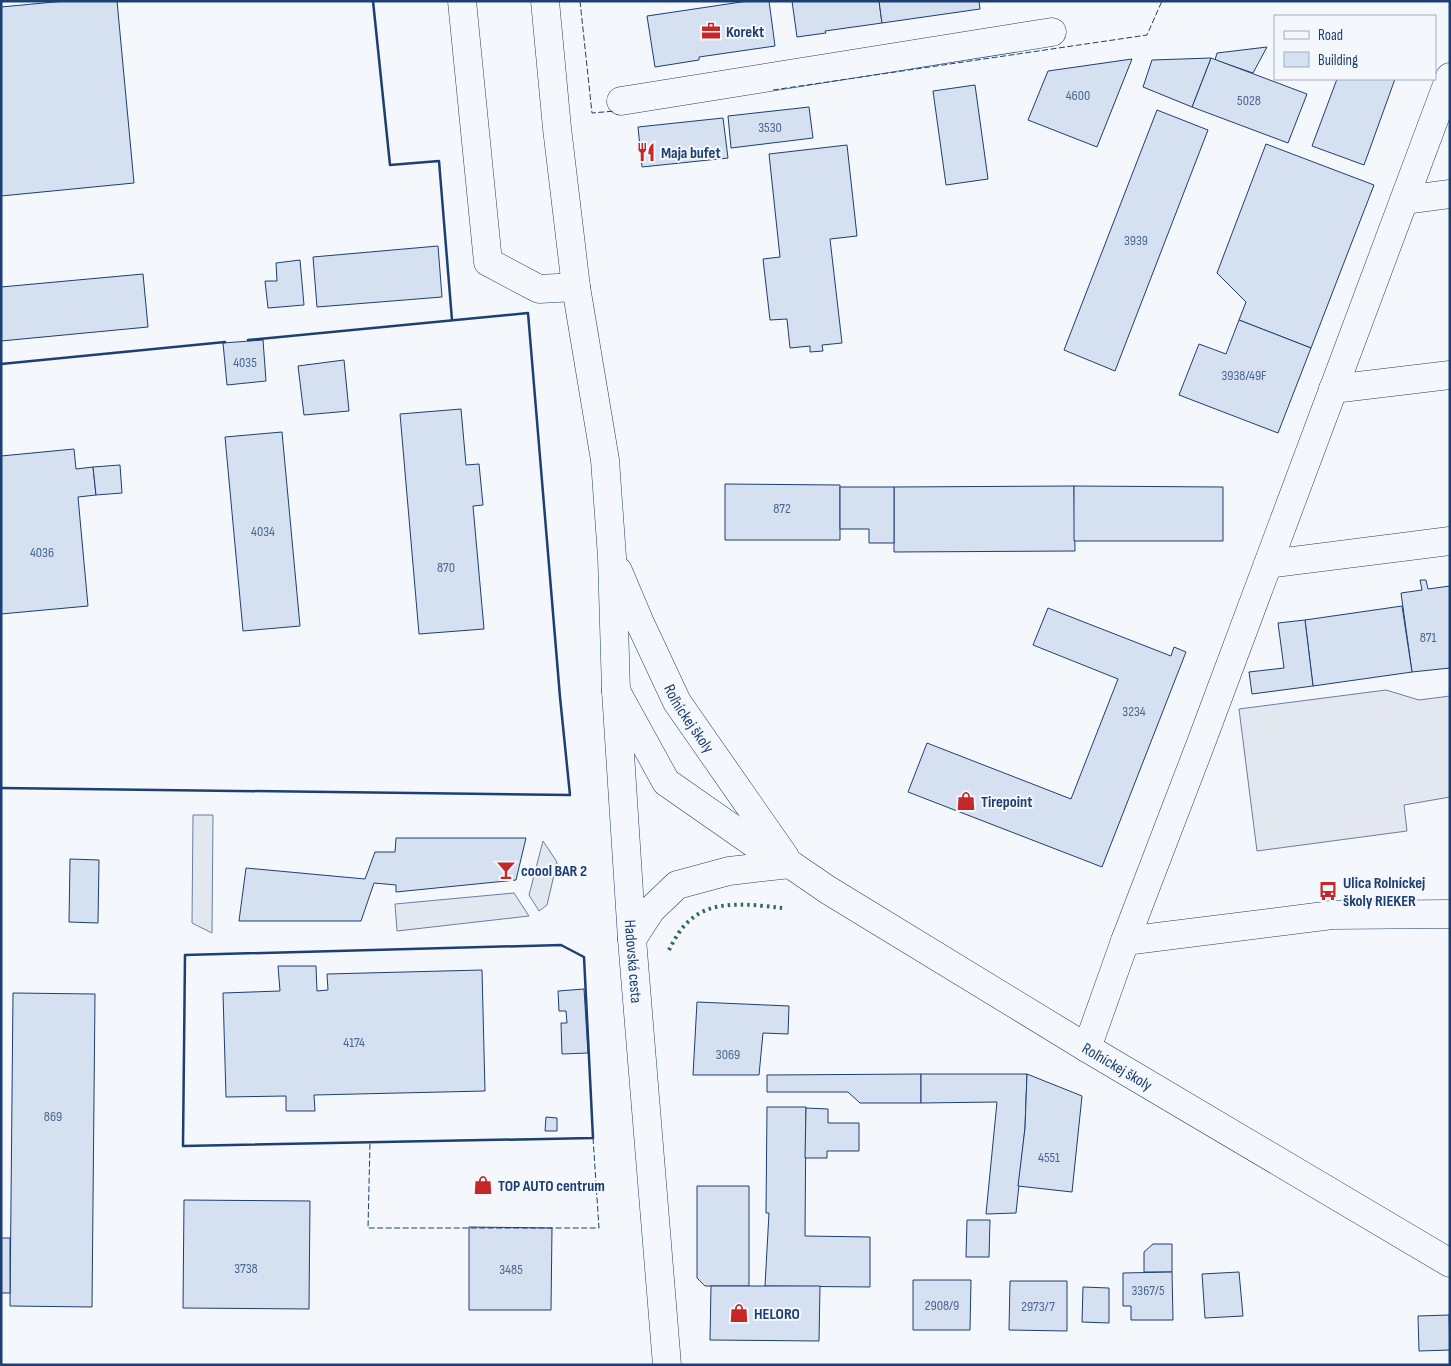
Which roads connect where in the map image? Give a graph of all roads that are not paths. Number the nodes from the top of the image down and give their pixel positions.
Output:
1 (462, 1) edge
2 (545, 1) edge
3 (1052, 32) dead end
4 (1450, 77) edge
5 (621, 101) dead end
6 (1450, 194) edge
7 (1404, 200) junction
8 (576, 287) junction
9 (1450, 375) edge
10 (1333, 389) junction
11 (1450, 541) edge
12 (612, 557) junction
13 (1268, 564) junction
14 (616, 692) junction
15 (790, 864) junction
16 (1450, 914) edge
17 (632, 939) junction
18 (1125, 941) junction
19 (1087, 1048) junction
20 (1450, 1263) edge
21 (667, 1365) edge

1 - 8 main road
2 - 8 main road, Hadovská cesta
3 - 5 main road
4 - 7 main road
6 - 7 main road
7 - 10 main road
8 - 12 main road, Hadovská cesta
9 - 10 main road
10 - 13 main road
11 - 13 main road
12 - 14 main road, Hadovská cesta
12 - 15 main road, Roľníckej školy
13 - 18 main road
14 - 15 main road, Roľníckej školy
14 - 17 main road, Hadovská cesta
15 - 17 main road
15 - 19 main road, Roľníckej školy
16 - 18 main road
17 - 21 main road, Hadovská cesta
18 - 19 main road
19 - 20 main road, Roľníckej školy

